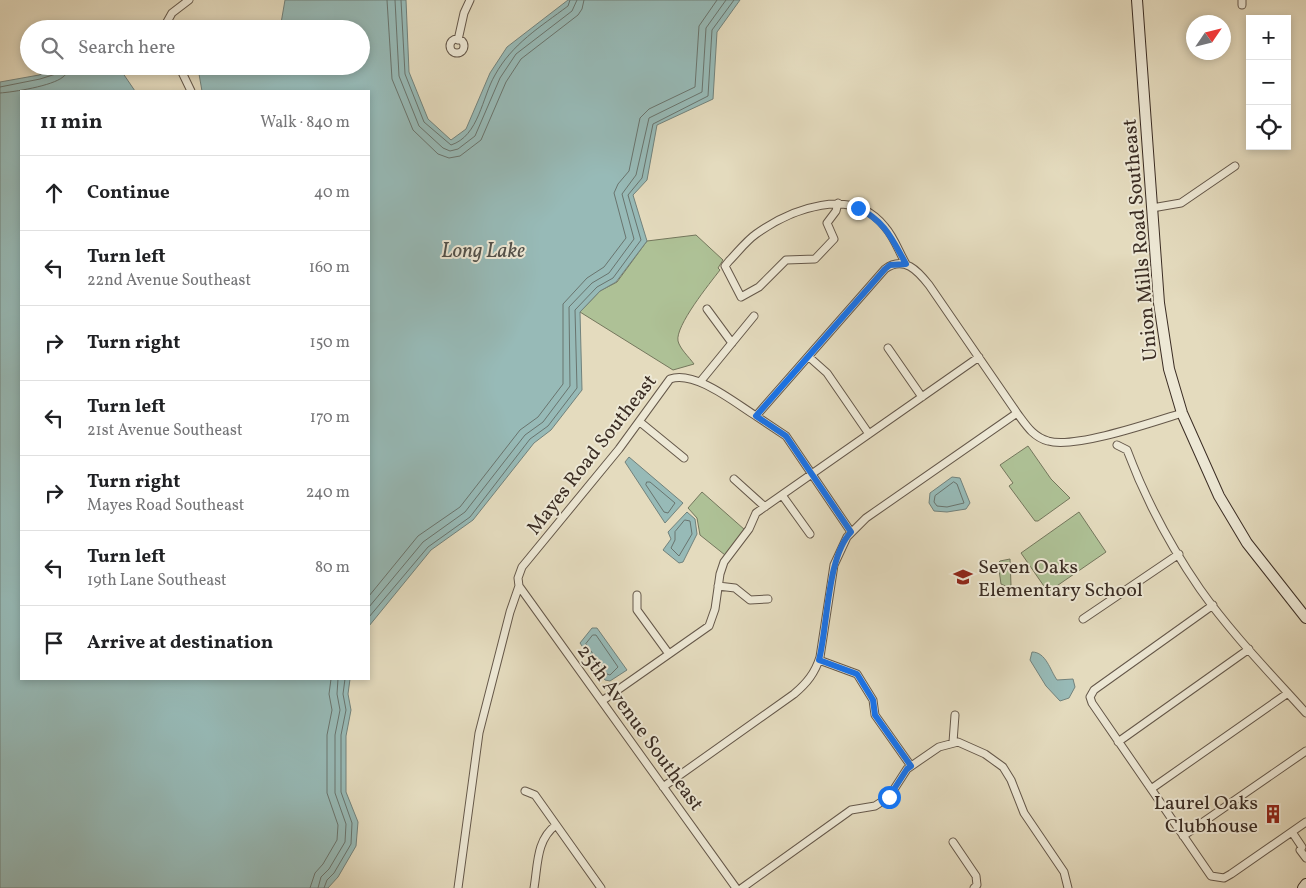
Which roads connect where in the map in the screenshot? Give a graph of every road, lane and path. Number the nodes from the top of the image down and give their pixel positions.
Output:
1 (190, 0) edge
2 (470, 0) edge
3 (1137, 0) edge
4 (168, 20) edge
5 (458, 40) dead end
6 (183, 75) edge
7 (191, 90) edge
8 (1235, 166) dead end
9 (838, 203) junction
10 (1152, 208) junction
11 (906, 264) junction
12 (707, 309) dead end
13 (754, 316) dead end
14 (732, 342) junction
15 (888, 348) dead end
16 (809, 357) junction
17 (979, 357) junction
18 (700, 382) junction
19 (922, 398) junction
20 (1017, 413) junction
21 (1182, 413) junction
22 (756, 416) junction
23 (640, 422) junction
24 (869, 434) junction
25 (1117, 445) dead end
26 (684, 458) dead end
27 (812, 474) junction
28 (734, 479) dead end
29 (782, 495) junction
30 (765, 507) junction
31 (851, 532) junction
32 (810, 534) dead end
33 (1179, 554) junction
34 (520, 586) junction
35 (718, 586) junction
36 (638, 595) dead end
37 (768, 599) dead end
38 (1213, 605) junction
39 (1306, 618) edge
40 (1083, 619) dead end
41 (1249, 649) junction
42 (669, 654) junction
43 (819, 660) junction
44 (1288, 693) junction
45 (602, 701) junction
46 (1306, 713) edge
47 (955, 715) dead end
48 (953, 742) junction
49 (1118, 742) junction
50 (1306, 751) edge
51 (911, 766) junction
52 (663, 787) junction
53 (1151, 789) junction
54 (525, 791) dead end
55 (1306, 822) edge
56 (556, 825) junction
57 (1292, 832) junction
58 (1183, 836) junction
59 (953, 842) dead end
60 (1304, 846) edge
61 (1306, 858) edge
62 (1306, 884) edge
63 (1068, 887) edge
64 (458, 888) edge
65 (534, 888) edge
66 (601, 888) edge
67 (736, 888) edge
68 (742, 888) edge
69 (974, 888) edge
70 (1303, 888) edge

1 - 4 street
2 - 5 street
3 - 10 street, Union Mills Road Southeast
6 - 7 street
8 - 10 street
9 - 9 street
9 - 11 street
10 - 21 street, Union Mills Road Southeast
11 - 16 street
11 - 17 street
12 - 14 street
13 - 14 street
14 - 18 street
15 - 19 street
16 - 22 street
16 - 24 street
17 - 19 street
17 - 20 street
18 - 22 street, Mayes Road Southeast
18 - 23 street, Mayes Road Southeast
19 - 24 street
20 - 21 street
20 - 31 street
21 - 39 street, Union Mills Road Southeast
22 - 27 street, Mayes Road Southeast
23 - 26 street
23 - 34 street, Mayes Road Southeast
24 - 27 street
25 - 33 street
27 - 29 street
27 - 31 street, Mayes Road Southeast
28 - 30 street
29 - 30 street
29 - 32 street
30 - 35 street
31 - 43 street
33 - 38 street
33 - 40 street
34 - 45 street, 25th Avenue Southeast
34 - 64 street, Mayes Road Southeast
35 - 37 street
35 - 42 street
36 - 42 street
38 - 41 street
38 - 49 street
41 - 44 street
41 - 49 street
42 - 45 street
43 - 51 street
43 - 52 street
44 - 46 street
44 - 53 street
45 - 52 street, 25th Avenue Southeast
47 - 48 street
48 - 51 street
48 - 63 street
49 - 53 street
50 - 58 street
51 - 68 street
52 - 67 street, 25th Avenue Southeast
53 - 58 street
54 - 56 street
55 - 57 street
56 - 65 street
56 - 66 street
57 - 58 street
57 - 60 street
59 - 69 street
60 - 61 street
62 - 70 street

